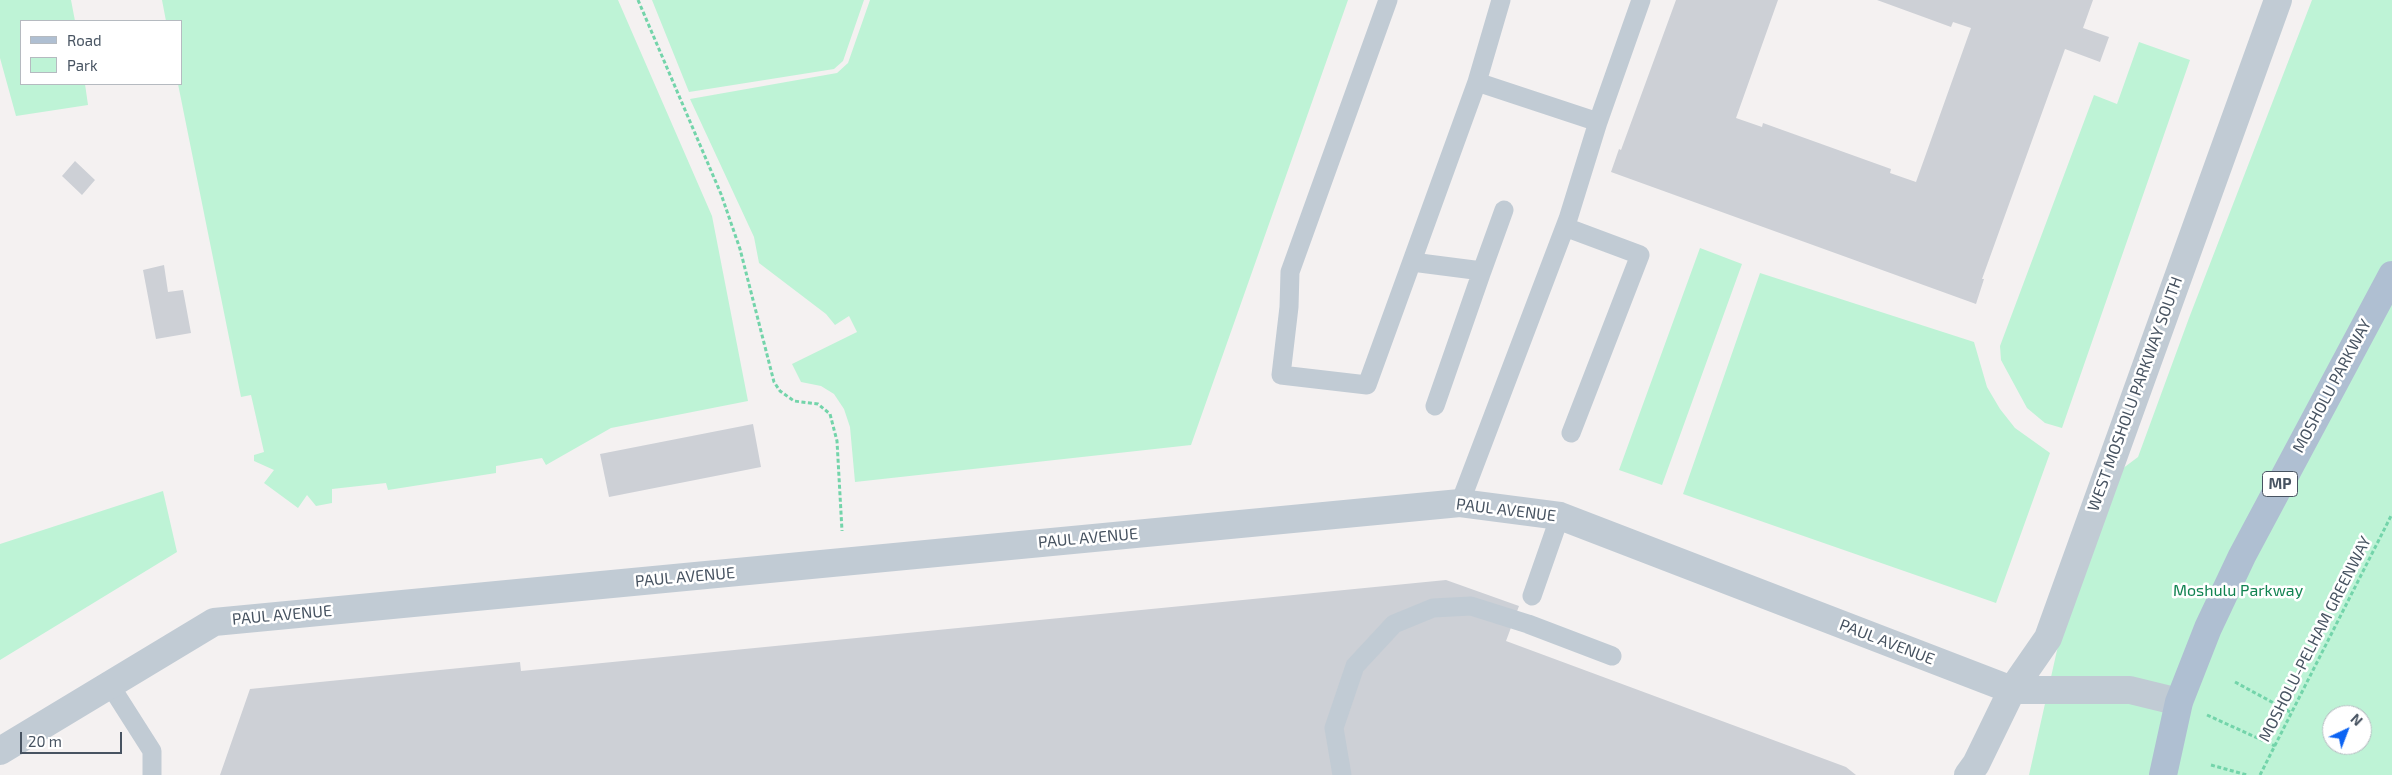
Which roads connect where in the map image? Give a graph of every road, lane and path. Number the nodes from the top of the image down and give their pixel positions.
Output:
1 (638, 0) edge
2 (1388, 0) edge
3 (1501, 0) edge
4 (1641, 0) edge
5 (2278, 0) edge
6 (1477, 82) junction
7 (1598, 122) junction
8 (1504, 210) dead end
9 (1565, 227) junction
10 (1412, 262) junction
11 (1482, 271) junction
12 (2392, 275) edge
13 (1435, 406) dead end
14 (1571, 433) dead end
15 (1460, 502) junction
16 (2392, 514) edge
17 (1560, 516) junction
18 (843, 562) junction
19 (1532, 596) dead end
20 (1612, 656) dead end
21 (2235, 682) dead end
22 (110, 685) junction
23 (2012, 690) junction
24 (2179, 702) junction
25 (2292, 713) junction
26 (2275, 746) junction
27 (0, 751) edge
28 (2211, 765) dead end
29 (152, 775) edge
30 (1342, 775) edge
31 (1968, 775) edge
32 (2162, 775) edge
33 (2247, 775) edge
34 (2260, 775) edge

1 - 18 path
2 - 10 lane
3 - 6 lane
4 - 7 lane
5 - 23 street, WEST MOSHOLU PARKWAY SOUTH
6 - 7 lane
6 - 10 lane
7 - 9 lane
8 - 11 lane
9 - 14 lane
9 - 15 lane
10 - 11 lane
11 - 13 lane
12 - 24 main road, MOSHOLU PARKWAY / MP
15 - 17 street, PAUL AVENUE
15 - 18 street, PAUL AVENUE
16 - 25 path, MOSHOLU-PELHAM GREENWAY
17 - 19 lane
17 - 23 street, PAUL AVENUE
18 - 22 street, PAUL AVENUE
20 - 30 lane
21 - 25 path
22 - 27 street, PAUL AVENUE
22 - 29 lane
23 - 24 street, PAUL AVENUE
23 - 31 street, WEST MOSHOLU PARKWAY SOUTH
24 - 26 path
24 - 32 main road, MOSHOLU PARKWAY / MP
25 - 26 path, MOSHOLU-PELHAM GREENWAY
26 - 34 path, MOSHOLU-PELHAM GREENWAY
28 - 33 path

